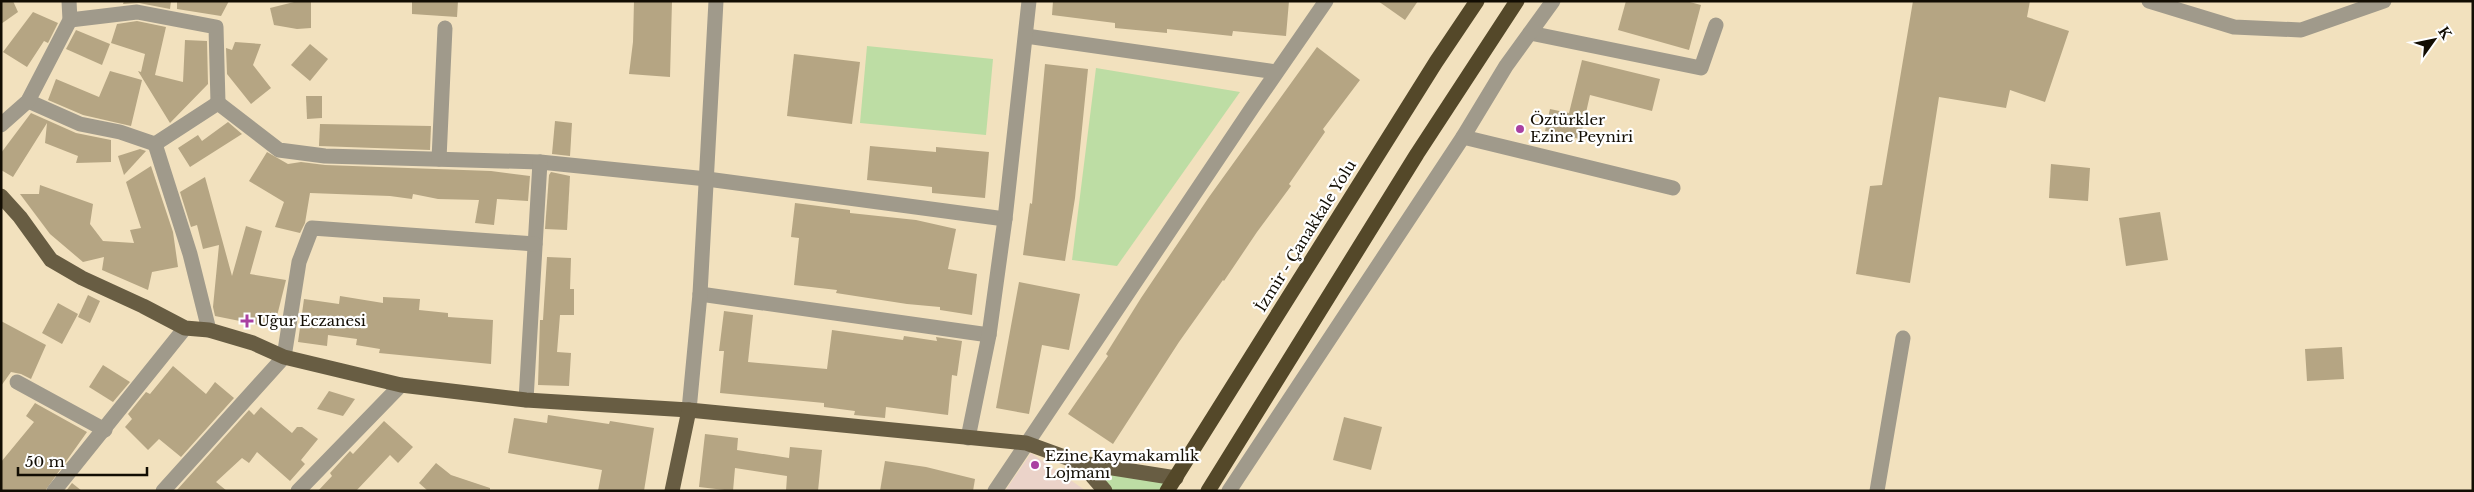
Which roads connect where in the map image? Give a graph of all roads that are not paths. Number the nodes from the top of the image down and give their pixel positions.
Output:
1 (69, 1) edge
2 (716, 1) edge
3 (1029, 1) edge
4 (1326, 1) edge
5 (1478, 1) edge
6 (1517, 1) edge
7 (1553, 1) edge
8 (2149, 1) edge
9 (2384, 1) edge
10 (2371, 5) edge
11 (70, 20) junction
12 (1716, 25) dead end
13 (445, 28) dead end
14 (1530, 33) junction
15 (1026, 36) junction
16 (1276, 72) junction
17 (28, 101) junction
18 (218, 102) junction
19 (1, 125) edge
20 (1463, 137) junction
21 (155, 144) junction
22 (439, 159) junction
23 (540, 162) junction
24 (707, 179) junction
25 (1673, 188) dead end
26 (1, 196) edge
27 (1005, 219) junction
28 (536, 244) junction
29 (700, 294) junction
30 (185, 328) junction
31 (209, 330) junction
32 (989, 335) junction
33 (1903, 338) dead end
34 (284, 357) junction
35 (17, 382) dead end
36 (401, 385) junction
37 (526, 400) junction
38 (689, 410) junction
39 (105, 430) junction
40 (968, 438) junction
41 (1026, 442) junction
42 (1081, 463) junction
43 (1171, 485) edge
44 (54, 491) edge
45 (163, 491) edge
46 (298, 491) edge
47 (672, 491) edge
48 (995, 491) edge
49 (1105, 491) edge
50 (1208, 491) edge
51 (1229, 491) edge
52 (1878, 491) edge

1 - 11 street
2 - 24 street
3 - 15 street
4 - 16 street
5 - 43 highway, İzmir - Çanakkale Yolu
6 - 50 highway
7 - 14 street
8 - 10 street
9 - 10 street
11 - 17 street
11 - 18 street
12 - 14 street
13 - 22 street
14 - 20 street
15 - 16 street
15 - 27 street
16 - 41 street
17 - 19 street
17 - 21 street
18 - 21 street
18 - 22 street
20 - 25 street
20 - 51 street
21 - 31 street
22 - 23 street
23 - 24 street
23 - 28 street
24 - 27 street
24 - 29 street
26 - 30 main road
27 - 32 street
28 - 34 street
28 - 37 street
29 - 32 street
29 - 38 street
30 - 31 main road
30 - 39 street
31 - 34 main road
32 - 40 street
33 - 52 street
34 - 36 main road
34 - 45 street
35 - 39 street
36 - 37 main road
36 - 46 street
37 - 38 main road
38 - 40 main road
38 - 47 main road
39 - 44 street
40 - 41 main road
41 - 42 main road
41 - 48 street
42 - 43 main road
42 - 49 main road

